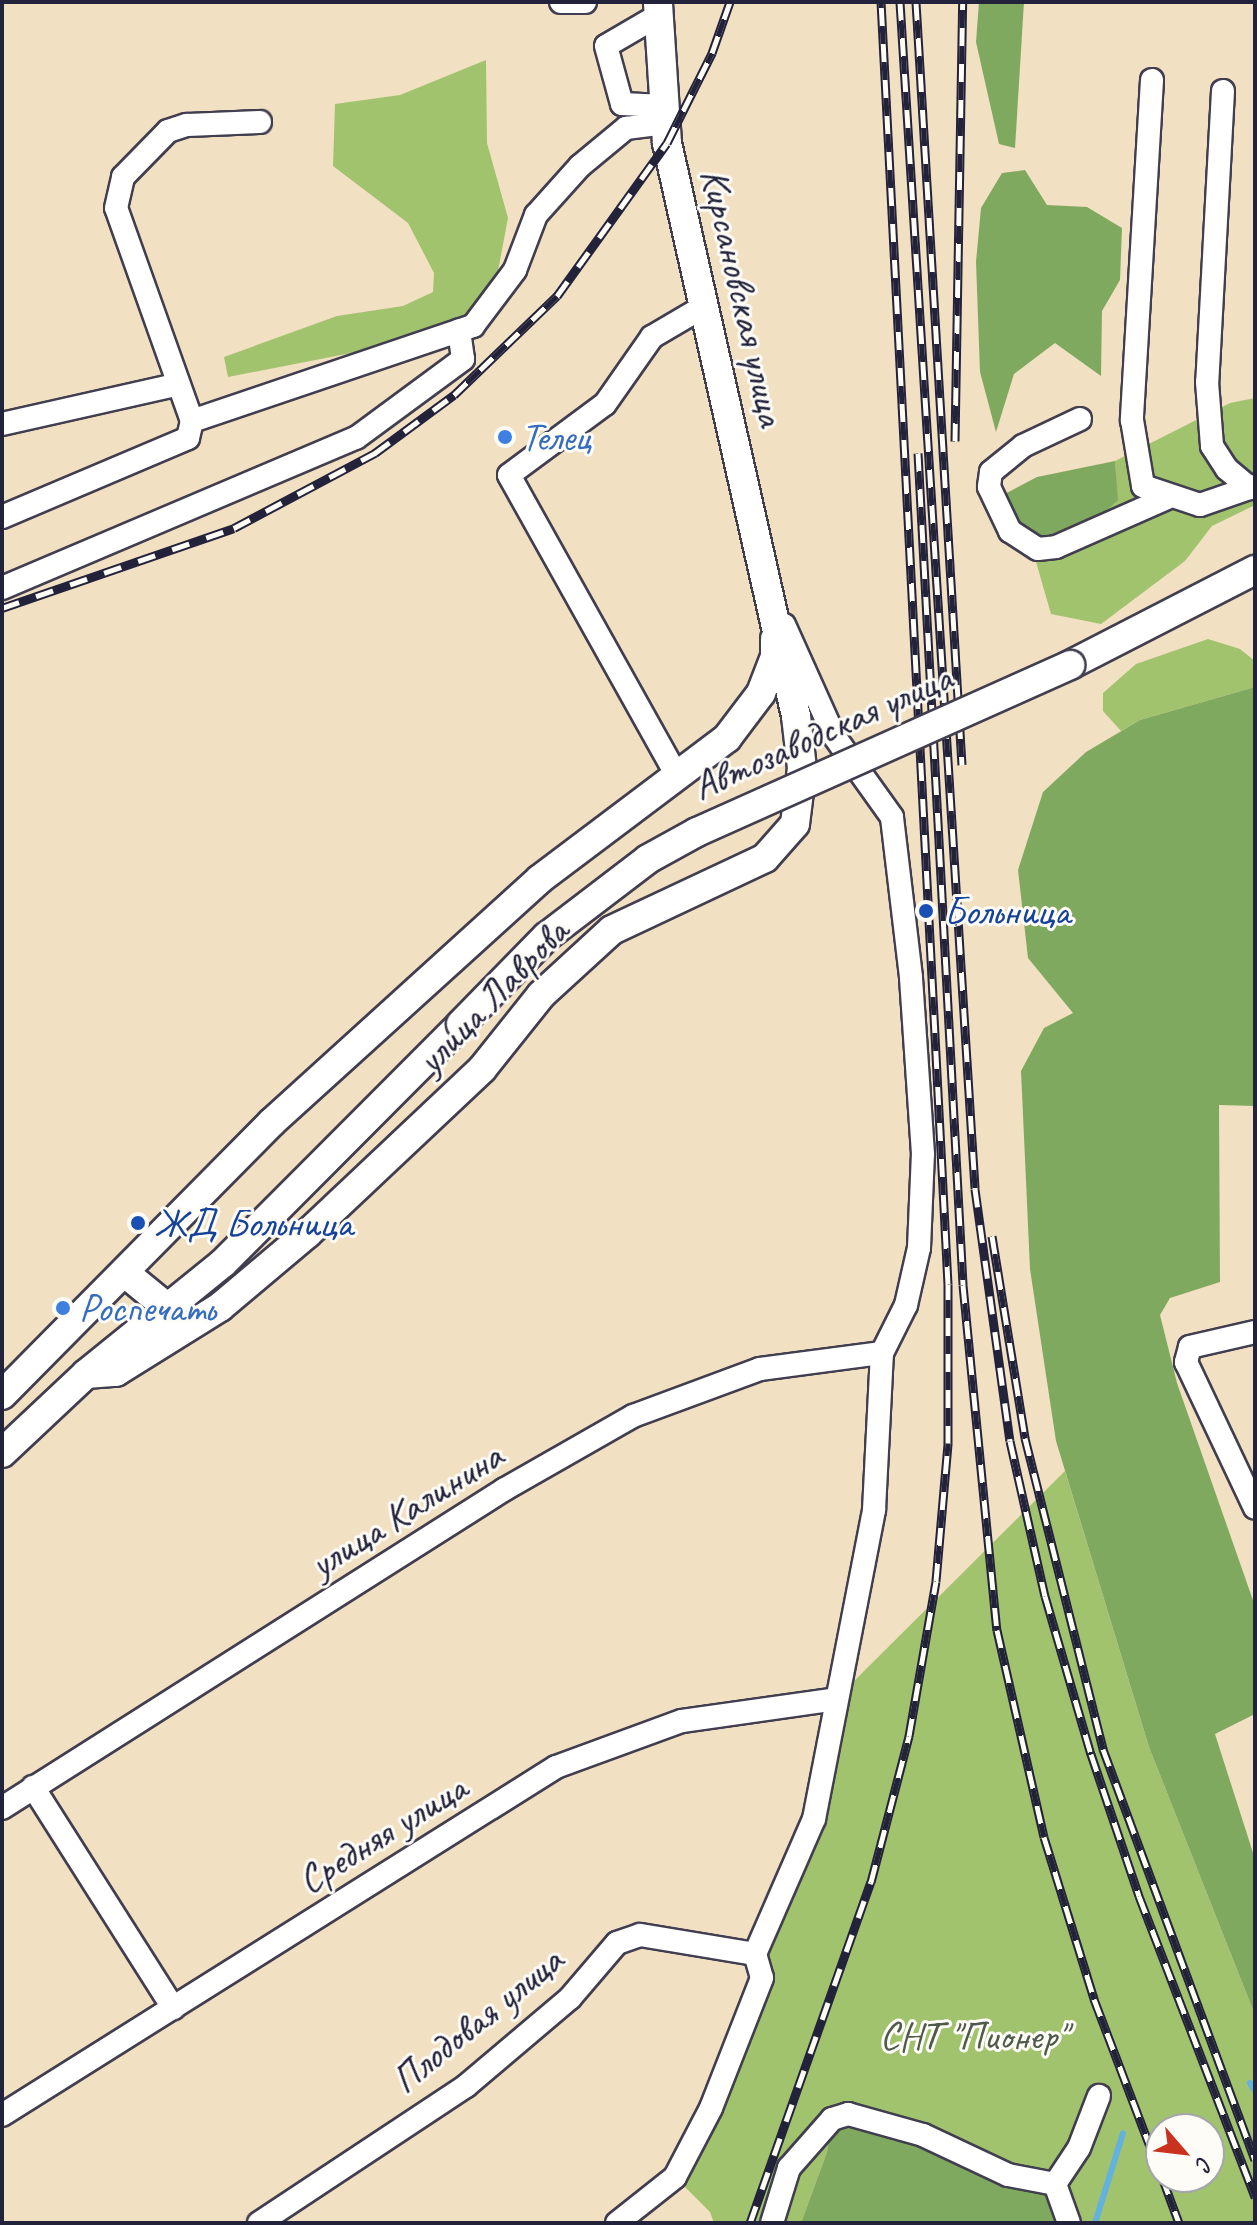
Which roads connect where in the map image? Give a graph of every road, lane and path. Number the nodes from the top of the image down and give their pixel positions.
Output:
1 (561, 2) edge
2 (585, 2) edge
3 (658, 8) edge
4 (1152, 80) dead end
5 (1223, 91) dead end
6 (665, 114) junction
7 (260, 122) dead end
8 (703, 307) junction
9 (459, 330) junction
10 (179, 384) junction
11 (1080, 419) dead end
12 (192, 421) junction
13 (2, 424) edge
14 (1252, 487) edge
15 (1167, 498) junction
16 (2, 517) edge
17 (1255, 570) edge
18 (2, 588) edge
19 (775, 606) junction
20 (676, 774) junction
21 (461, 1024) joint
22 (125, 1273) junction
23 (169, 1309) junction
24 (1255, 1332) edge
25 (882, 1353) junction
26 (86, 1374) junction
27 (2, 1395) edge
28 (2, 1453) edge
29 (1255, 1508) edge
30 (836, 1699) junction
31 (33, 1787) junction
32 (2, 1808) edge
33 (755, 1954) junction
34 (173, 2008) junction
35 (1099, 2096) dead end
36 (2, 2115) edge
37 (1055, 2184) junction
38 (259, 2223) edge
39 (617, 2223) edge
40 (772, 2223) edge
41 (1069, 2223) edge

1 - 2 street
3 - 6 main road, Кирсановская улица
3 - 6 street
4 - 15 street
5 - 14 street
6 - 8 main road, Кирсановская улица
6 - 9 street
7 - 10 street
8 - 19 main road, Кирсановская улица
8 - 20 street
9 - 12 street
9 - 18 street
10 - 12 street
10 - 13 street
11 - 15 street
12 - 16 street
14 - 15 street
17 - 21 main road, Автозаводская улица, bridge
19 - 20 main road
19 - 25 street
19 - 26 main road, улица Лаврова
20 - 22 main road
21 - 23 main road, улица Лаврова
22 - 23 main road
22 - 27 main road
23 - 26 main road, улица Лаврова
24 - 29 street
25 - 30 street
25 - 31 street, улица Калинина
26 - 28 main road, улица Лаврова
30 - 33 street
30 - 34 street, Средняя улица
31 - 32 street, улица Калинина
31 - 34 street
33 - 38 street, Плодовая улица
33 - 39 street
34 - 36 street, Средняя улица
35 - 37 street
37 - 40 street
37 - 41 street

